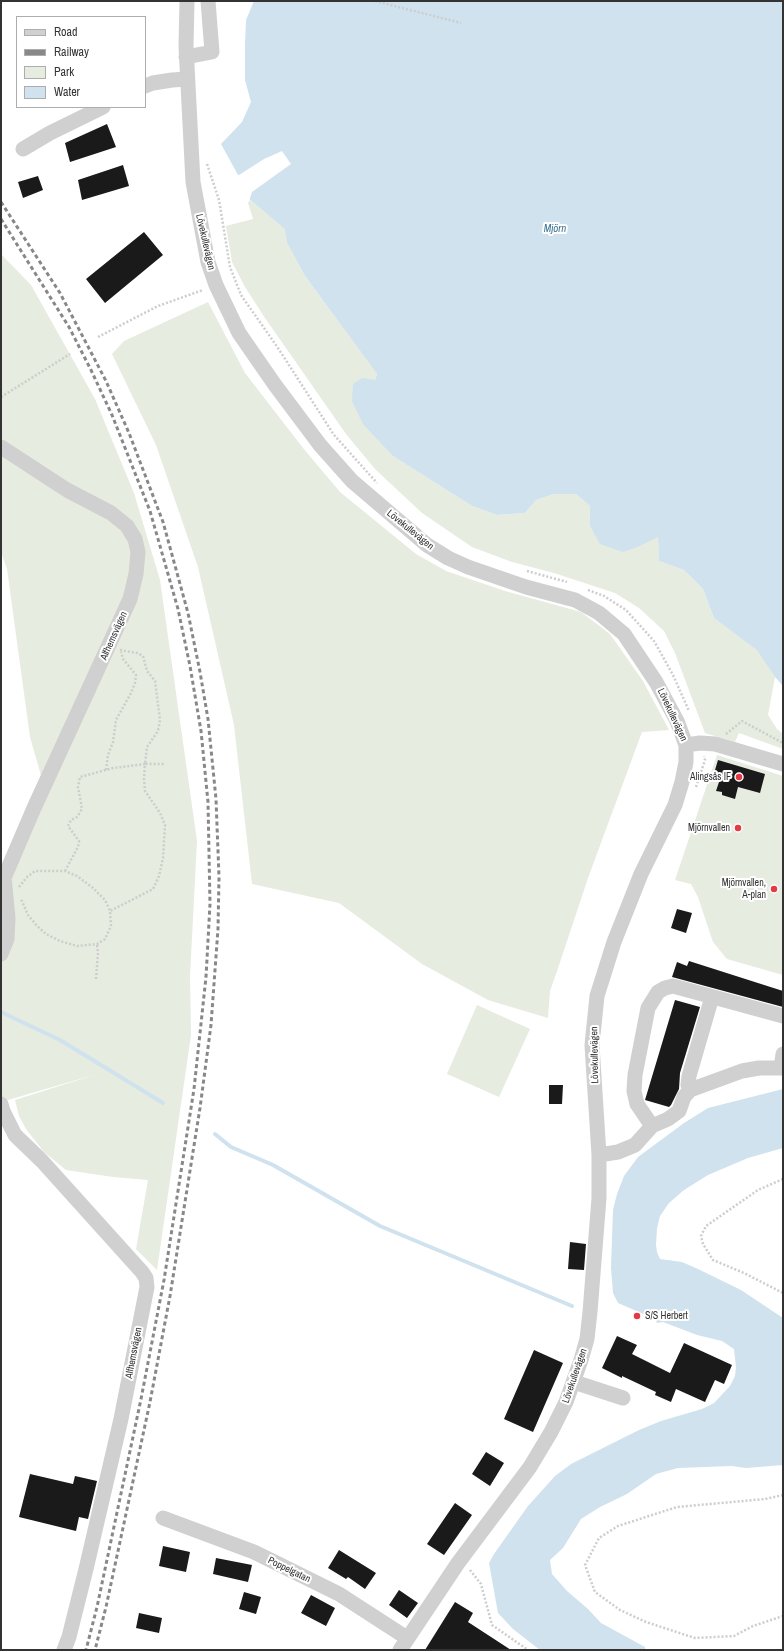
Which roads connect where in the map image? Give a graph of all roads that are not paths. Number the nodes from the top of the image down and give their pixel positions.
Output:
1 (187, 1) edge
2 (208, 1) edge
3 (186, 57) junction
4 (188, 79) junction
5 (146, 86) edge
6 (98, 108) edge
7 (76, 113) edge
8 (23, 149) dead end
9 (1, 447) edge
10 (686, 745) junction
11 (783, 764) edge
12 (3, 877) edge
13 (1, 954) edge
14 (712, 996) junction
15 (783, 1016) edge
16 (782, 1063) edge
17 (690, 1090) junction
18 (1, 1104) edge
19 (652, 1126) junction
20 (599, 1155) junction
21 (574, 1382) junction
22 (623, 1398) dead end
23 (163, 1518) dead end
24 (404, 1644) edge
25 (64, 1650) edge

1 - 3 street, Lövekullevägen
2 - 3 street
3 - 4 street, Lövekullevägen
4 - 5 street
4 - 10 street, Lövekullevägen
6 - 7 street
7 - 8 street
9 - 12 street, Alfhemsvägen
10 - 11 street
10 - 20 street, Lövekullevägen
12 - 13 street
14 - 15 street
14 - 17 street
14 - 19 street
16 - 17 street
17 - 19 street
18 - 25 street, Alfhemsvägen
19 - 20 street
20 - 21 street, Lövekullevägen
21 - 22 street
21 - 24 street, Lövekullevägen
23 - 24 street, Poppelgatan

